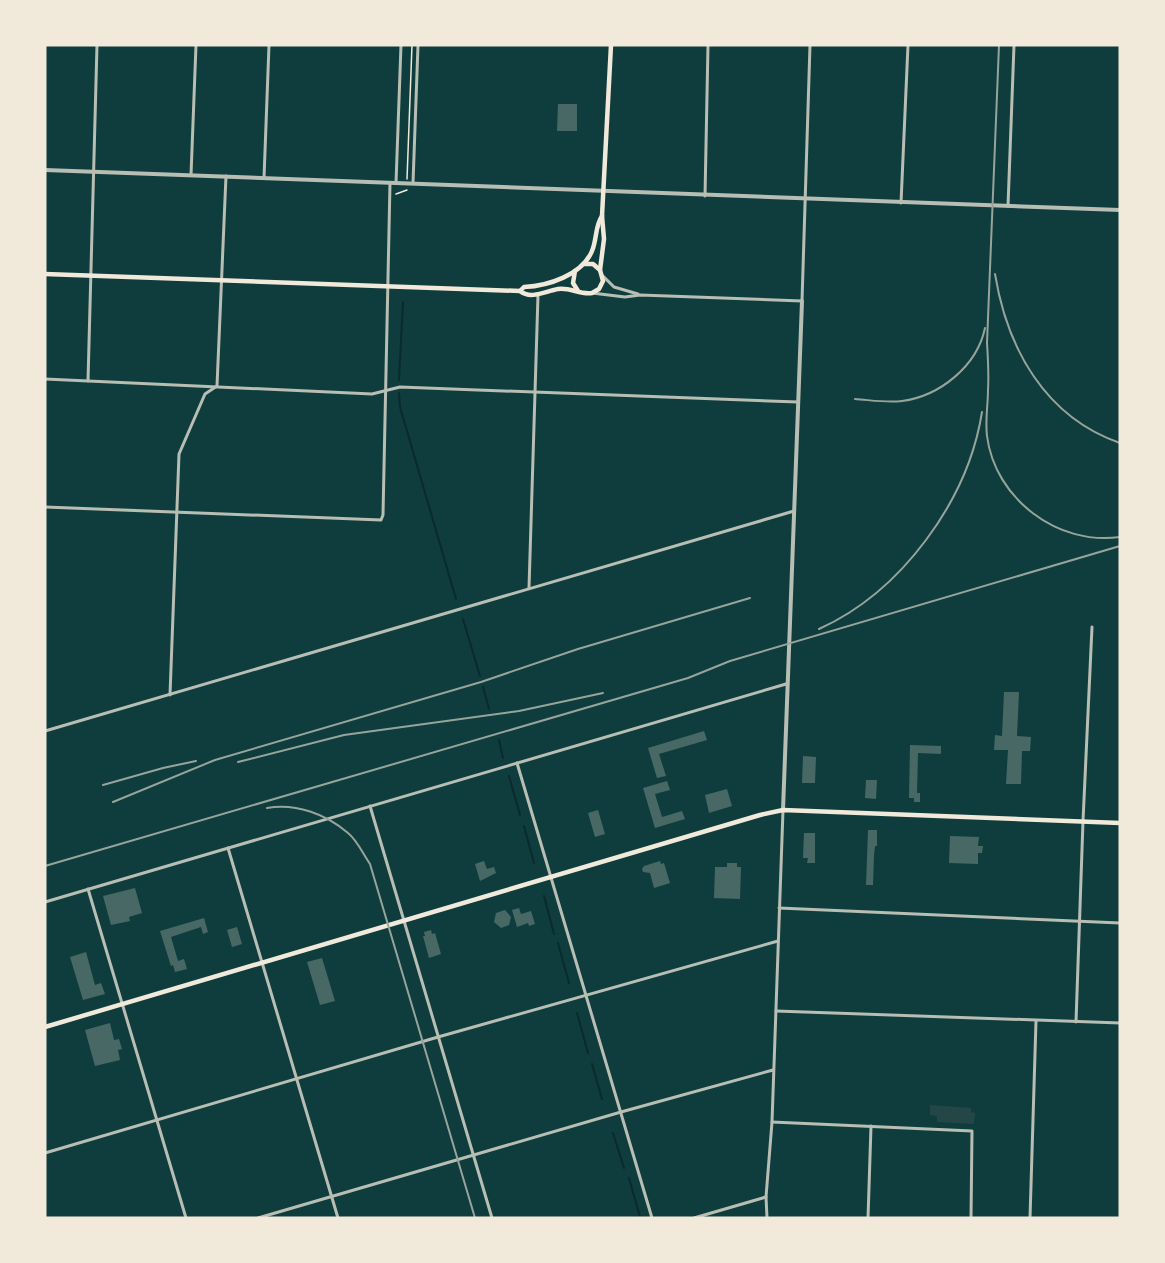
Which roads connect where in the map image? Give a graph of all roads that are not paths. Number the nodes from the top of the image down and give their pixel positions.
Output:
1 (97, 45) edge
2 (196, 45) edge
3 (269, 45) edge
4 (401, 45) edge
5 (418, 45) edge
6 (611, 45) edge
7 (708, 45) edge
8 (810, 45) edge
9 (908, 45) edge
10 (1014, 45) edge
11 (45, 170) edge
12 (94, 172) junction
13 (191, 176) junction
14 (226, 176) junction
15 (264, 178) junction
16 (393, 183) junction
17 (413, 183) junction
18 (603, 192) junction
19 (705, 196) junction
20 (805, 198) junction
21 (901, 203) junction
22 (1008, 206) junction
23 (1120, 210) edge
24 (602, 216) junction
25 (583, 264) junction
26 (576, 270) junction
27 (600, 270) junction
28 (45, 274) edge
29 (91, 276) junction
30 (603, 276) junction
31 (220, 280) junction
32 (387, 287) junction
33 (520, 291) junction
34 (578, 291) junction
35 (592, 293) junction
36 (538, 294) junction
37 (640, 295) junction
38 (802, 301) junction
39 (45, 379) edge
40 (87, 381) junction
41 (217, 386) junction
42 (385, 390) junction
43 (535, 392) junction
44 (798, 402) junction
45 (45, 507) edge
46 (794, 511) junction
47 (177, 513) junction
48 (529, 588) junction
49 (1092, 627) dead end
50 (786, 684) junction
51 (170, 696) junction
52 (45, 731) edge
53 (517, 763) junction
54 (370, 806) junction
55 (783, 810) junction
56 (1083, 821) junction
57 (1120, 823) edge
58 (228, 848) junction
59 (551, 877) junction
60 (88, 889) junction
61 (45, 902) edge
62 (779, 908) junction
63 (402, 921) junction
64 (1080, 922) junction
65 (1120, 923) edge
66 (778, 941) junction
67 (262, 963) junction
68 (586, 995) junction
69 (122, 1004) junction
70 (776, 1011) junction
71 (1036, 1021) junction
72 (1076, 1022) junction
73 (1120, 1023) edge
74 (45, 1027) edge
75 (438, 1037) junction
76 (773, 1070) junction
77 (297, 1079) junction
78 (621, 1112) junction
79 (158, 1120) junction
80 (772, 1122) junction
81 (871, 1126) junction
82 (45, 1153) edge
83 (473, 1155) junction
84 (331, 1196) junction
85 (766, 1197) junction
86 (186, 1218) edge
87 (258, 1218) edge
88 (338, 1218) edge
89 (492, 1218) edge
90 (652, 1218) edge
91 (694, 1218) edge
92 (767, 1218) edge
93 (868, 1218) edge
94 (970, 1218) edge
95 (1030, 1218) edge

1 - 12 street
2 - 13 street
3 - 15 street
4 - 16 street
5 - 17 street
6 - 18 main road
7 - 19 street
8 - 20 street
9 - 21 street
10 - 22 street
11 - 12 street
12 - 13 street
12 - 29 street
13 - 14 street
14 - 15 street
14 - 31 street
15 - 16 street
16 - 17 street
16 - 32 street
17 - 18 street
18 - 19 street
18 - 24 main road
19 - 20 street
20 - 21 street
20 - 38 street
21 - 22 street
22 - 23 street
24 - 25 main road
24 - 27 main road
25 - 26 main road
25 - 27 main road
26 - 33 main road
26 - 34 main road
27 - 30 main road
28 - 29 main road
29 - 31 main road
29 - 40 street
30 - 35 main road
30 - 37 street
31 - 32 main road
31 - 41 street
32 - 33 main road
32 - 42 street
33 - 36 main road
34 - 35 main road
34 - 36 main road
35 - 37 street
36 - 43 street
37 - 38 street
38 - 44 street
39 - 40 street
40 - 41 street
41 - 42 street
41 - 47 street
42 - 43 street
42 - 47 street
43 - 44 street
43 - 48 street
44 - 46 street
45 - 47 street
46 - 48 street
46 - 50 street
47 - 51 street
48 - 51 street
49 - 56 street
50 - 53 street
50 - 55 street
51 - 52 street
53 - 54 street
53 - 59 street
54 - 58 street
54 - 63 street
55 - 56 main road
55 - 59 main road
55 - 62 street
56 - 57 main road
56 - 64 street
58 - 60 street
58 - 67 street
59 - 63 main road
59 - 68 street
60 - 61 street
60 - 69 street
62 - 64 street
62 - 66 street
63 - 67 main road
63 - 75 street
64 - 65 street
64 - 72 street
66 - 68 street
66 - 70 street
67 - 69 main road
67 - 77 street
68 - 75 street
68 - 78 street
69 - 74 main road
69 - 79 street
70 - 71 street
70 - 76 street
71 - 72 street
71 - 95 street
72 - 73 street
75 - 77 street
75 - 83 street
76 - 78 street
76 - 80 street
77 - 79 street
77 - 84 street
78 - 83 street
78 - 90 street
79 - 82 street
79 - 86 street
80 - 81 street
80 - 85 street
81 - 93 street
81 - 94 street
83 - 84 street
83 - 89 street
84 - 87 street
84 - 88 street
85 - 91 street
85 - 92 street

